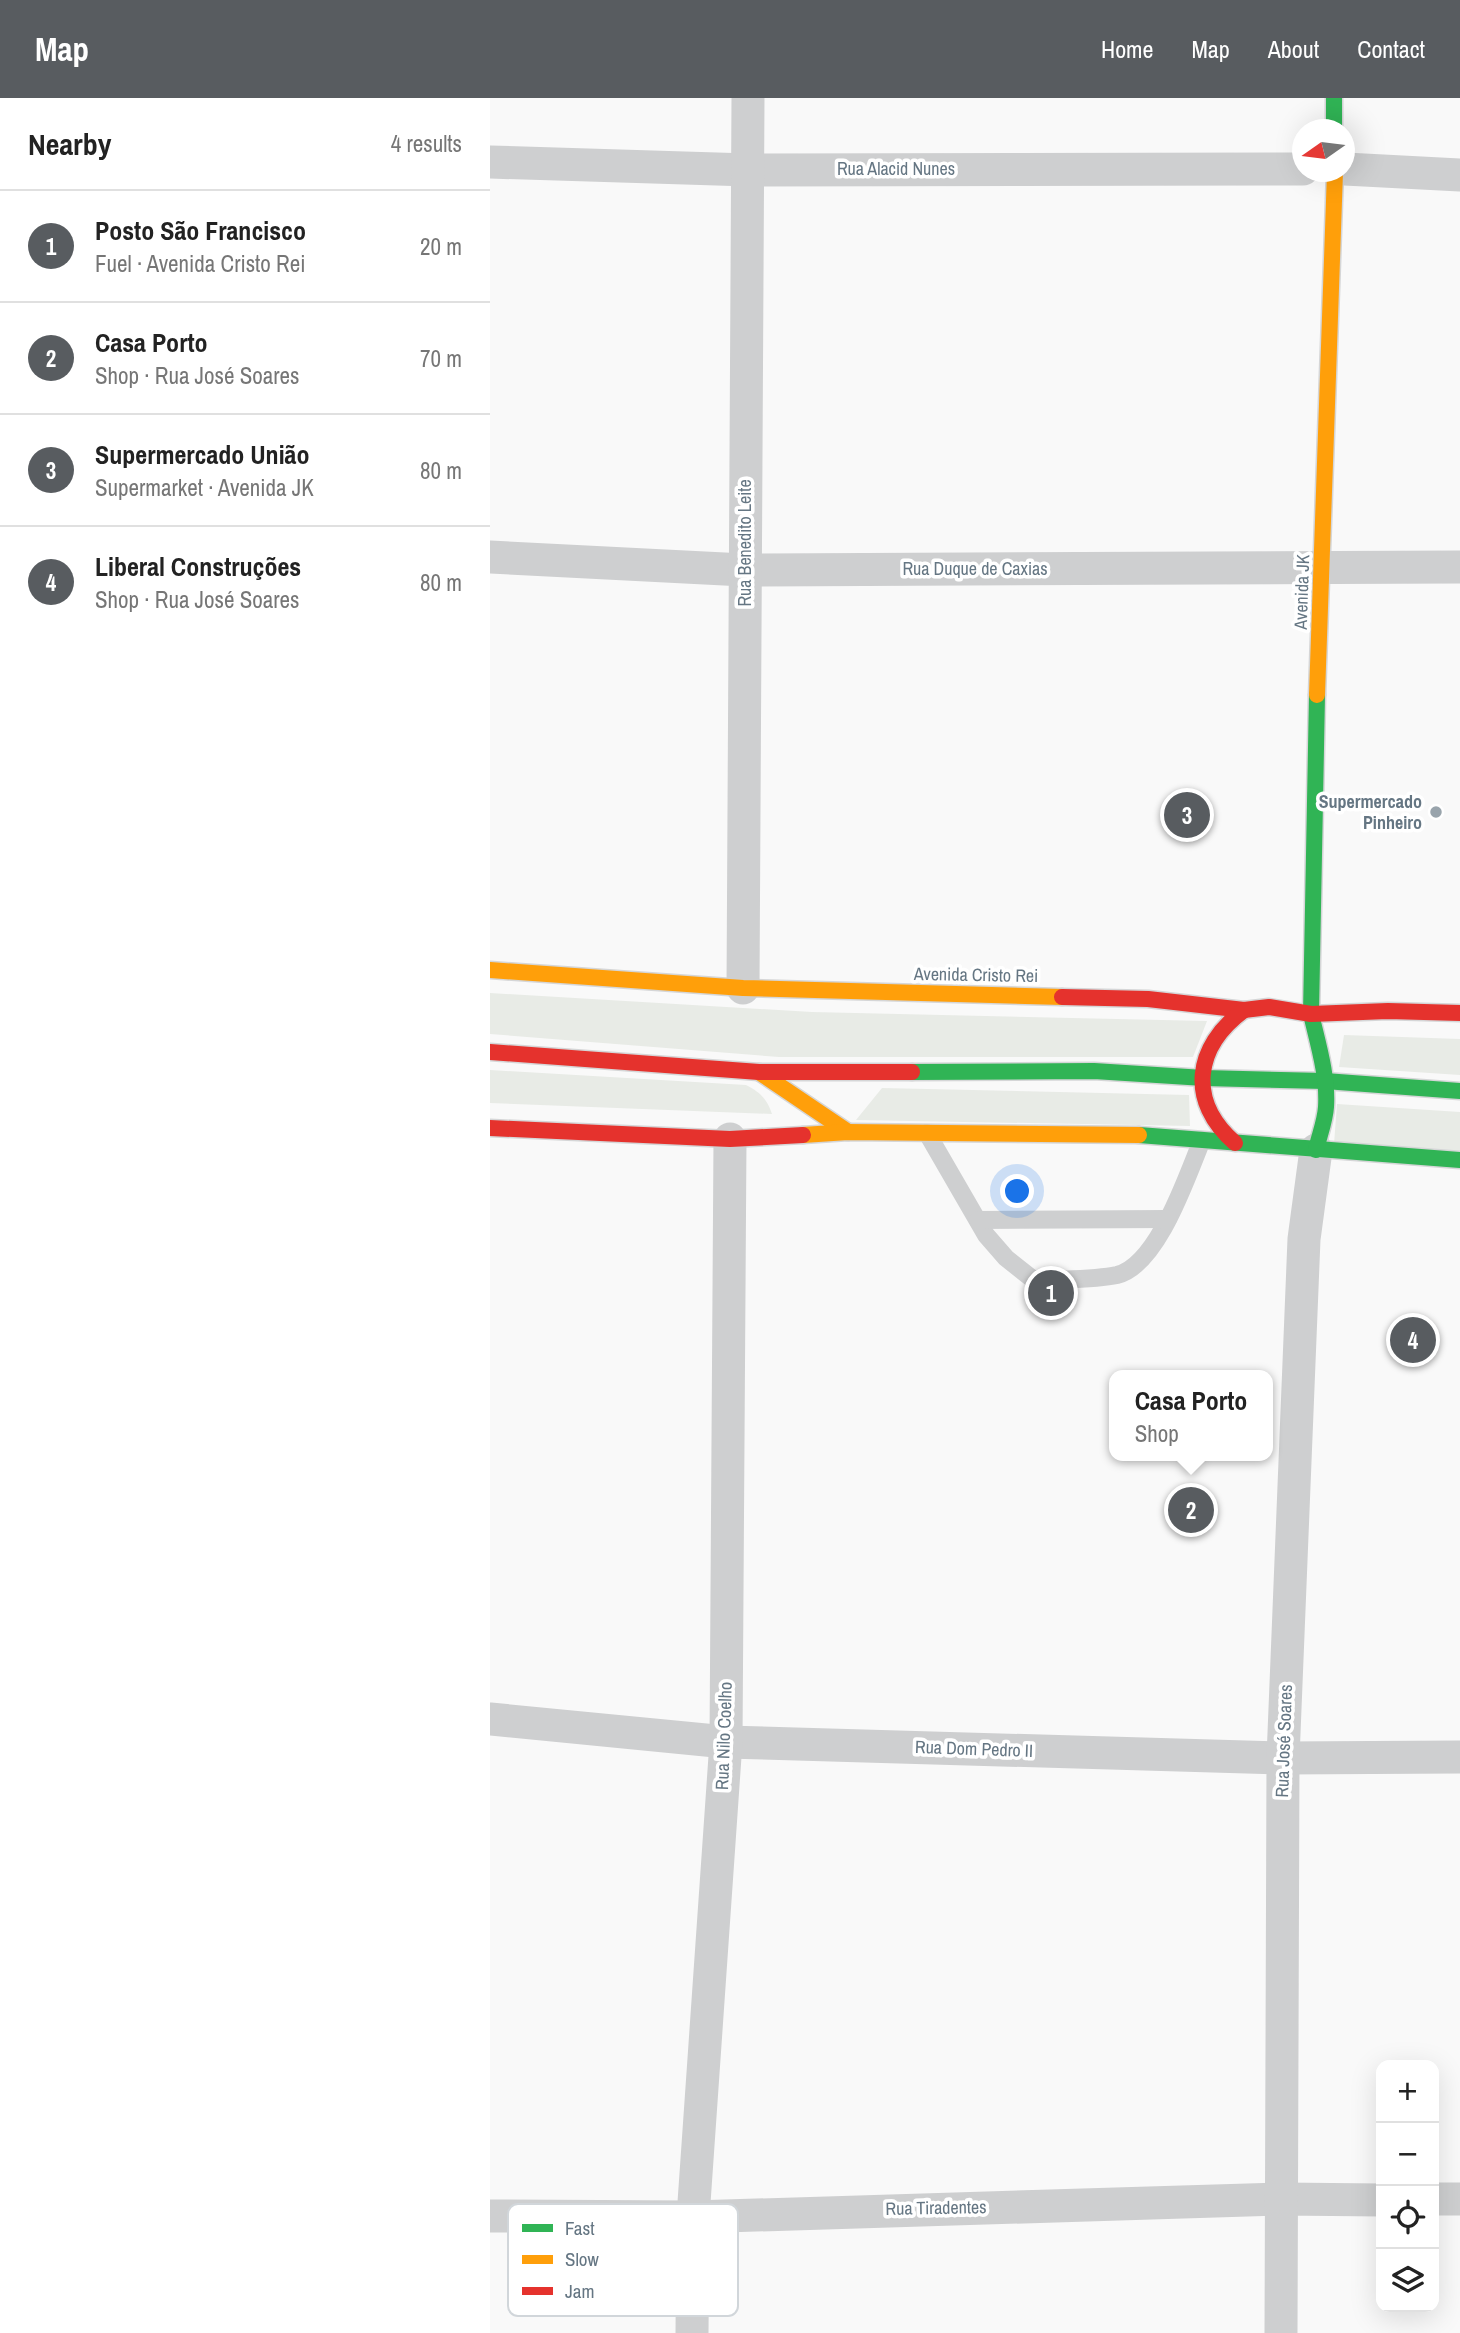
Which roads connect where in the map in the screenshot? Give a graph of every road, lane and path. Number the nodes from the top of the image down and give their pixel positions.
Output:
1 (748, 98) edge
2 (1334, 98) edge
3 (1334, 119) edge
4 (490, 162) edge
5 (1292, 169) edge
6 (749, 170) junction
7 (1355, 170) edge
8 (1460, 175) edge
9 (1335, 182) edge
10 (490, 557) edge
11 (1323, 567) junction
12 (1460, 567) edge
13 (744, 570) junction
14 (490, 970) edge
15 (743, 988) junction
16 (1244, 1010) junction
17 (1460, 1013) edge
18 (1311, 1014) junction
19 (490, 1052) edge
20 (758, 1072) junction
21 (1203, 1078) junction
22 (1325, 1081) junction
23 (1460, 1091) edge
24 (490, 1128) edge
25 (848, 1132) junction
26 (927, 1133) junction
27 (730, 1139) junction
28 (1202, 1140) junction
29 (1235, 1143) junction
30 (1316, 1150) junction
31 (1460, 1160) edge
32 (1168, 1219) junction
33 (978, 1220) junction
34 (490, 1718) edge
35 (726, 1742) junction
36 (1460, 1757) edge
37 (1283, 1758) junction
38 (1282, 2199) junction
39 (1439, 2199) edge
40 (1460, 2199) edge
41 (1376, 2200) edge
42 (694, 2204) edge
43 (490, 2216) edge
44 (508, 2216) edge
45 (738, 2216) edge
46 (1281, 2333) edge

1 - 6 street, Rua Benedito Leite
2 - 3 main road
4 - 6 street, Rua Alacid Nunes
5 - 6 street, Rua Alacid Nunes
6 - 13 street, Rua Benedito Leite
7 - 8 street
9 - 11 main road, Avenida JK
10 - 13 street, Rua Duque de Caxias
11 - 12 street, Rua Duque de Caxias
11 - 13 street, Rua Duque de Caxias
11 - 18 main road, Avenida JK
13 - 15 street, Rua Benedito Leite
14 - 15 main road, Avenida Cristo Rei
15 - 16 main road, Avenida Cristo Rei
16 - 18 main road, Avenida Cristo Rei
16 - 21 main road
17 - 18 main road, Avenida Cristo Rei
18 - 22 main road, Avenida JK
19 - 20 main road
20 - 21 main road
20 - 25 main road
21 - 22 main road
21 - 29 main road
22 - 23 main road
22 - 30 main road, Avenida JK
24 - 27 main road
25 - 26 main road
25 - 27 main road
26 - 28 main road
26 - 33 lane
27 - 35 street, Rua Nilo Coelho
28 - 29 main road
28 - 32 lane
29 - 30 main road
30 - 31 main road
30 - 37 street, Rua José Soares
32 - 33 lane
32 - 33 lane
34 - 35 street, Rua Dom Pedro II
35 - 37 street, Rua Dom Pedro II
35 - 42 street, Rua Nilo Coelho
36 - 37 street, Rua Dom Pedro II
37 - 38 street, Rua José Soares
38 - 41 street, Rua Tiradentes
38 - 45 street, Rua Tiradentes
38 - 46 street, Rua José Soares
39 - 40 street
43 - 44 street, Rua Tiradentes

